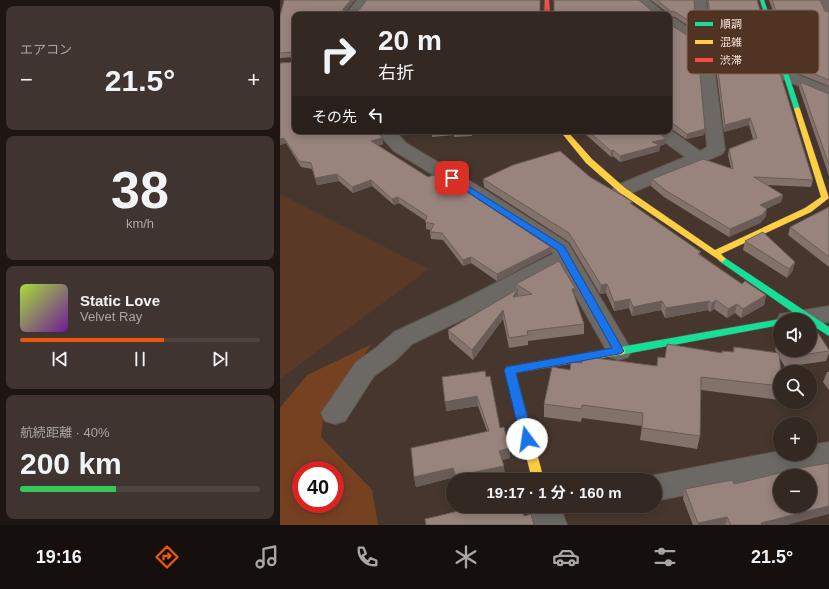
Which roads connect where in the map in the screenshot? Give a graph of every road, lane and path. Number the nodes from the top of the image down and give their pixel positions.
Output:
1 (363, 0) edge
2 (547, 0) edge
3 (700, 0) edge
4 (762, 0) edge
5 (823, 0) edge
6 (644, 1) edge
7 (701, 10) edge
8 (765, 10) edge
9 (353, 12) edge
10 (548, 12) edge
11 (657, 12) edge
12 (829, 12) edge
13 (672, 23) edge
14 (687, 33) edge
15 (708, 74) edge
16 (786, 75) joint
17 (829, 93) edge
18 (389, 134) edge
19 (565, 134) edge
20 (665, 134) edge
21 (698, 158) junction
22 (622, 190) junction
23 (714, 253) junction
24 (565, 257) junction
25 (802, 313) edge
26 (773, 323) edge
27 (817, 323) edge
28 (829, 332) edge
29 (619, 351) junction
30 (335, 414) dead end
31 (829, 454) edge
32 (536, 473) edge
33 (662, 487) edge

1 - 9 street
2 - 10 street
3 - 7 street
4 - 8 street
5 - 12 street
6 - 11 street
13 - 14 street
15 - 21 street
16 - 17 street
16 - 23 street
18 - 24 street
19 - 22 street
20 - 21 street
21 - 22 street
22 - 23 street
23 - 25 street
24 - 29 street
24 - 30 street
26 - 29 street
27 - 28 street
29 - 32 street
31 - 33 street

